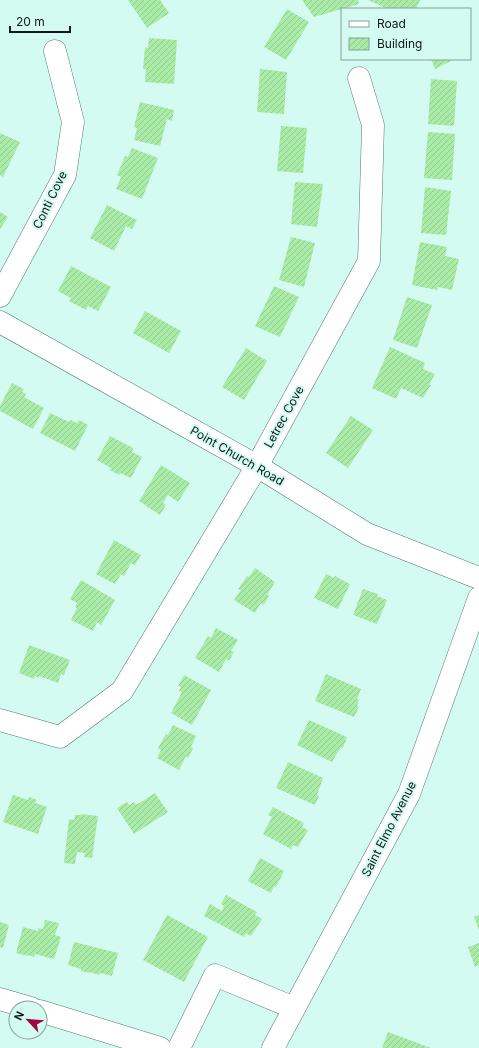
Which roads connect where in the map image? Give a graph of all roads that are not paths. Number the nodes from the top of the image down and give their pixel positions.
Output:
1 (55, 51) dead end
2 (359, 78) dead end
3 (0, 296) edge
4 (0, 322) edge
5 (257, 466) junction
6 (479, 578) edge
7 (479, 598) edge
8 (0, 720) edge
9 (294, 1008) junction
10 (48, 1013) edge
11 (160, 1048) edge
12 (179, 1048) edge
13 (273, 1048) edge

1 - 3 street, Conti Cove
2 - 5 street, Letrec Cove
4 - 5 street, Point Church Road
5 - 6 street, Point Church Road
5 - 8 street, Letrec Cove
7 - 9 street, Saint Elmo Avenue
9 - 12 street
9 - 13 street, Saint Elmo Avenue
10 - 11 street

